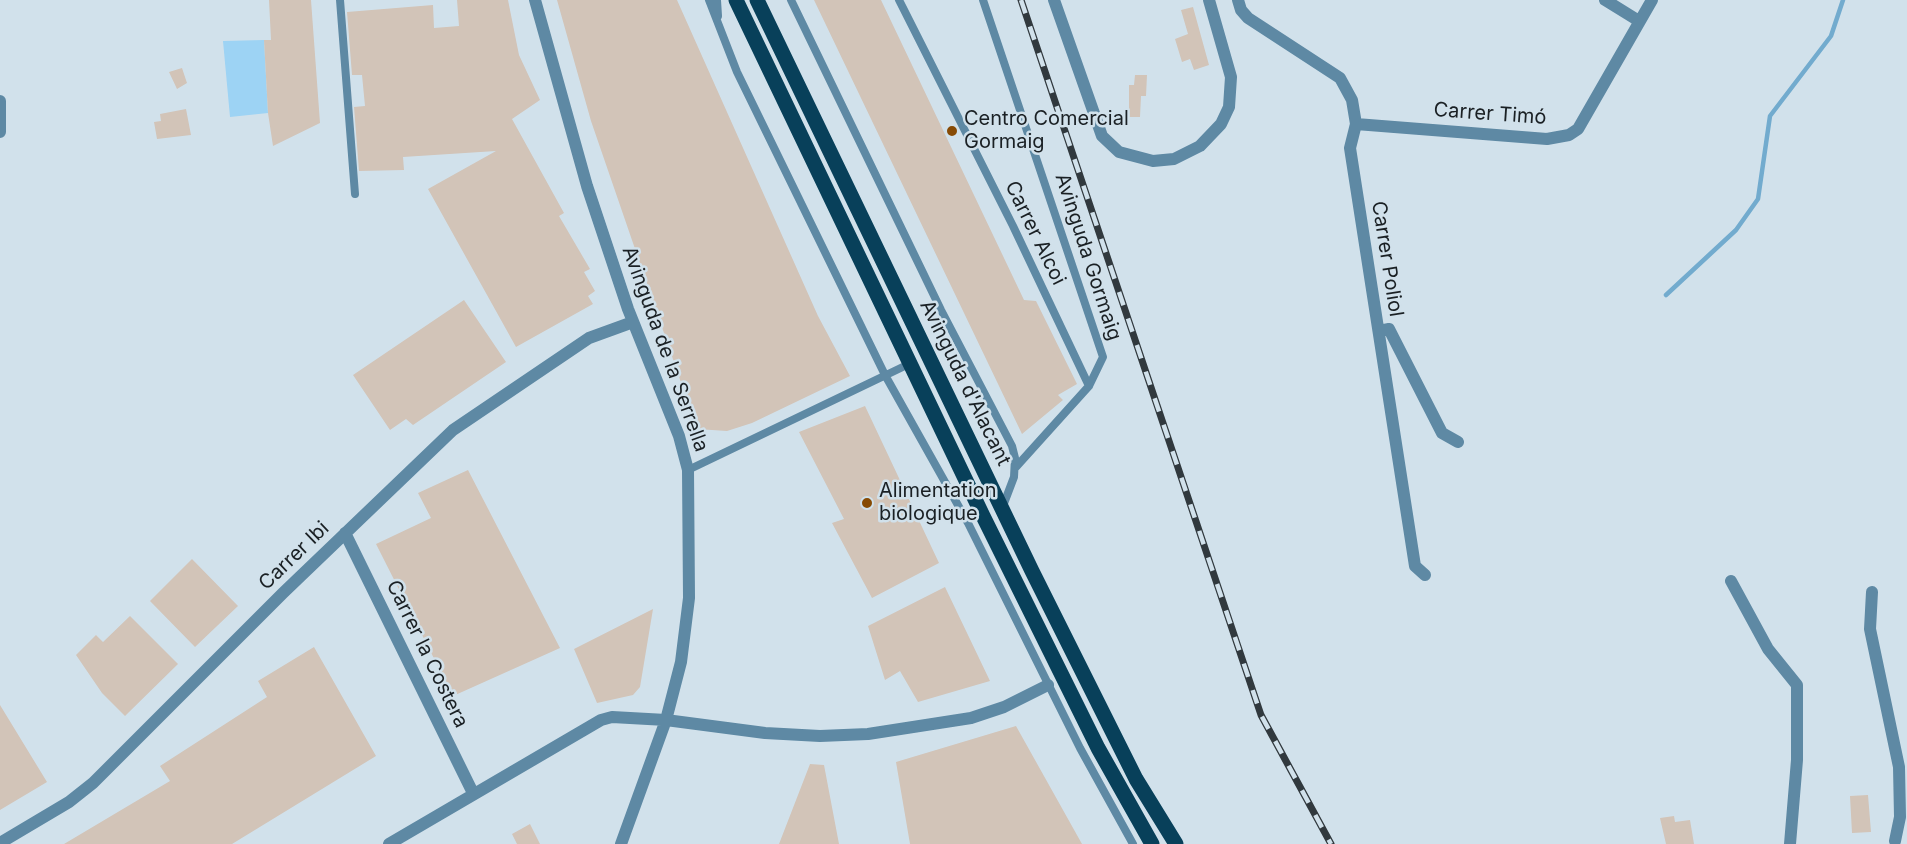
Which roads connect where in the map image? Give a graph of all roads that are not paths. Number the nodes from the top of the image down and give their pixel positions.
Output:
1 (340, 0) edge
2 (535, 0) edge
3 (709, 0) edge
4 (717, 0) edge
5 (736, 0) edge
6 (757, 0) edge
7 (791, 0) edge
8 (899, 0) edge
9 (984, 0) edge
10 (1054, 0) edge
11 (1209, 0) edge
12 (1237, 0) edge
13 (1605, 0) edge
14 (1652, 0) edge
15 (718, 20) junction
16 (1639, 21) junction
17 (0, 101) edge
18 (1356, 124) junction
19 (0, 132) edge
20 (355, 194) dead end
21 (633, 322) junction
22 (1379, 331) junction
23 (909, 364) junction
24 (885, 375) junction
25 (1089, 386) junction
26 (1458, 442) dead end
27 (1016, 467) junction
28 (688, 470) junction
29 (1002, 508) junction
30 (345, 533) junction
31 (1425, 575) dead end
32 (1731, 581) dead end
33 (1872, 592) dead end
34 (1048, 685) junction
35 (666, 720) junction
36 (473, 793) junction
37 (1897, 840) edge
38 (0, 843) edge
39 (389, 844) edge
40 (621, 844) edge
41 (1133, 844) edge
42 (1152, 844) edge
43 (1176, 844) edge
44 (1790, 844) edge

1 - 20 lane
2 - 21 street, Avinguda de la Serrella
3 - 15 lane
4 - 15 lane
5 - 23 main road
6 - 29 main road, Avinguda d'Alacant
7 - 27 lane
8 - 25 lane, Carrer Alcoi
9 - 25 lane, Avinguda Gormaig
10 - 11 street
12 - 18 street, Carrer Poliol
13 - 16 street
14 - 16 street, Carrer Timó
15 - 24 lane
16 - 18 street, Carrer Timó
17 - 19 street
18 - 22 street, Carrer Poliol
21 - 28 street, Avinguda de la Serrella
21 - 30 street, Carrer Ibi
22 - 26 street
22 - 31 street, Carrer Poliol
23 - 24 lane
23 - 42 main road
24 - 28 lane
24 - 34 lane
25 - 27 lane, Avinguda Gormaig
27 - 29 lane
28 - 35 street, Avinguda de la Serrella
29 - 43 main road, Avinguda d'Alacant
30 - 36 street, Carrer la Costera
30 - 38 street, Carrer Ibi
32 - 44 street
33 - 37 street
34 - 35 street
34 - 41 lane
35 - 36 street
35 - 40 street, Avinguda de la Serrella
36 - 39 street

